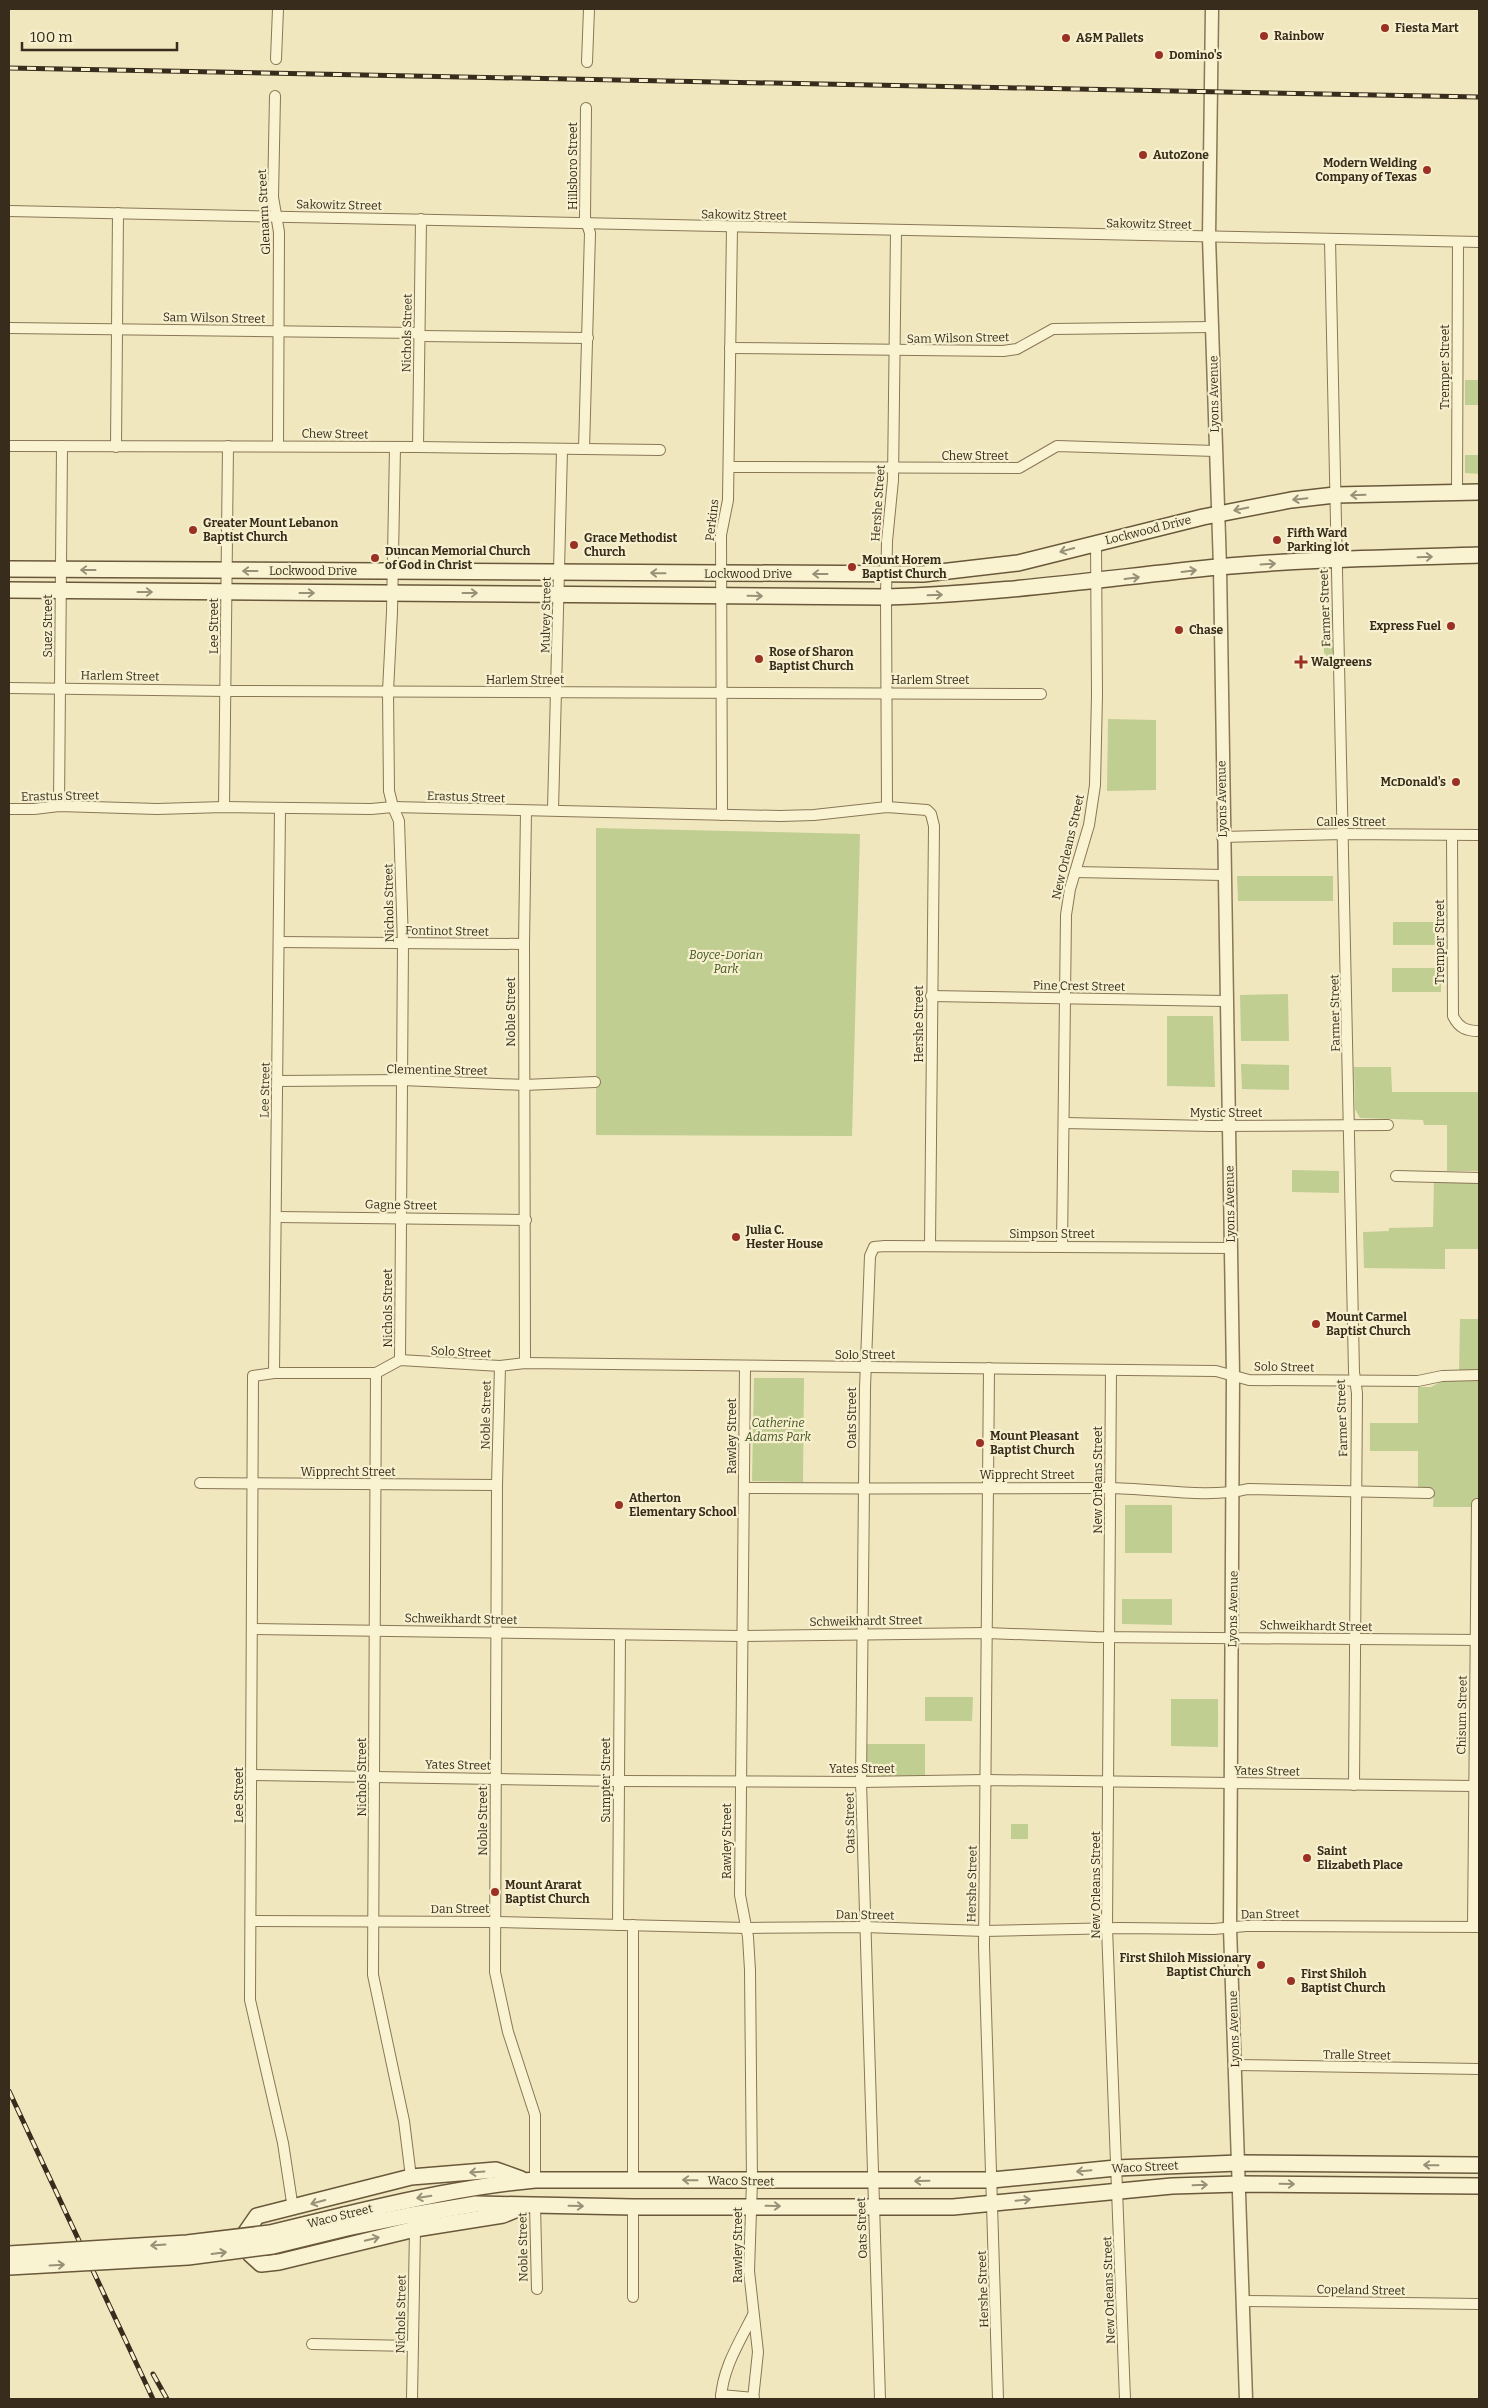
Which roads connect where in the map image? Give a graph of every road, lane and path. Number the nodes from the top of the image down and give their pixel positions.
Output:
1 (278, 9) edge
2 (589, 9) edge
3 (1212, 9) edge
4 (276, 59) dead end
5 (587, 62) dead end
6 (275, 96) dead end
7 (586, 108) dead end
8 (9, 211) edge
9 (118, 213) junction
10 (275, 216) junction
11 (421, 219) junction
12 (586, 224) junction
13 (732, 228) junction
14 (896, 231) junction
15 (1209, 238) junction
16 (1330, 240) junction
17 (1458, 242) junction
18 (1479, 242) edge
19 (1212, 327) junction
20 (9, 328) edge
21 (117, 329) junction
22 (278, 331) junction
23 (419, 335) junction
24 (588, 338) junction
25 (730, 348) junction
26 (895, 351) junction
27 (9, 446) edge
28 (62, 446) junction
29 (228, 446) junction
30 (278, 446) junction
31 (395, 447) junction
32 (418, 447) junction
33 (116, 448) junction
34 (584, 449) junction
35 (562, 450) junction
36 (660, 450) dead end
37 (1215, 451) junction
38 (729, 467) junction
39 (894, 468) junction
40 (1457, 492) junction
41 (1479, 492) edge
42 (1335, 495) junction
43 (1217, 514) junction
44 (1096, 542) junction
45 (1479, 555) edge
46 (1336, 560) junction
47 (1220, 567) junction
48 (9, 569) edge
49 (60, 570) junction
50 (228, 571) junction
51 (392, 572) junction
52 (559, 572) junction
53 (722, 574) junction
54 (887, 574) junction
55 (1097, 582) junction
56 (9, 590) edge
57 (60, 592) junction
58 (226, 592) junction
59 (391, 593) junction
60 (559, 594) junction
61 (722, 595) junction
62 (886, 597) junction
63 (9, 688) edge
64 (61, 688) junction
65 (226, 691) junction
66 (388, 692) junction
67 (723, 692) junction
68 (888, 692) junction
69 (557, 693) junction
70 (1041, 694) dead end
71 (59, 806) junction
72 (224, 806) junction
73 (393, 807) junction
74 (280, 808) junction
75 (887, 808) junction
76 (922, 808) joint
77 (9, 809) edge
78 (553, 810) junction
79 (526, 811) junction
80 (722, 815) junction
81 (1343, 834) junction
82 (1452, 835) junction
83 (1479, 835) edge
84 (1222, 837) junction
85 (1075, 872) junction
86 (1223, 875) junction
87 (279, 942) junction
88 (403, 942) junction
89 (524, 944) junction
90 (931, 996) junction
91 (1065, 999) junction
92 (1226, 1001) junction
93 (1479, 1031) edge
94 (402, 1080) junction
95 (278, 1081) junction
96 (595, 1082) dead end
97 (524, 1085) junction
98 (1064, 1123) junction
99 (1388, 1125) dead end
100 (1228, 1126) junction
101 (1350, 1126) junction
102 (1396, 1176) dead end
103 (1479, 1178) edge
104 (276, 1217) junction
105 (401, 1218) junction
106 (526, 1220) junction
107 (930, 1246) junction
108 (874, 1247) joint
109 (1062, 1247) junction
110 (1231, 1248) junction
111 (400, 1360) junction
112 (525, 1363) junction
113 (500, 1366) junction
114 (745, 1367) junction
115 (865, 1368) junction
116 (989, 1368) junction
117 (1111, 1370) junction
118 (274, 1373) junction
119 (376, 1373) junction
120 (1233, 1375) junction
121 (1479, 1375) edge
122 (1355, 1381) junction
123 (200, 1483) dead end
124 (253, 1484) junction
125 (374, 1484) junction
126 (497, 1485) junction
127 (744, 1488) junction
128 (987, 1488) junction
129 (1110, 1488) junction
130 (865, 1489) junction
131 (1234, 1492) junction
132 (1356, 1492) junction
133 (1429, 1493) dead end
134 (1476, 1504) dead end
135 (253, 1629) junction
136 (374, 1630) junction
137 (497, 1632) junction
138 (863, 1633) junction
139 (987, 1633) junction
140 (620, 1634) junction
141 (741, 1636) junction
142 (1110, 1636) junction
143 (1232, 1637) junction
144 (1356, 1639) junction
145 (1478, 1640) edge
146 (251, 1775) junction
147 (374, 1775) junction
148 (496, 1778) junction
149 (986, 1780) junction
150 (619, 1781) junction
151 (740, 1781) junction
152 (1108, 1781) junction
153 (861, 1782) junction
154 (1232, 1783) junction
155 (1354, 1785) junction
156 (1474, 1786) junction
157 (251, 1921) junction
158 (374, 1922) junction
159 (495, 1922) junction
160 (618, 1925) junction
161 (632, 1925) junction
162 (864, 1927) junction
163 (1476, 1927) edge
164 (747, 1928) junction
165 (1107, 1928) junction
166 (1230, 1928) junction
167 (984, 1931) junction
168 (1235, 2065) junction
169 (1479, 2069) edge
170 (1238, 2163) junction
171 (1407, 2164) junction
172 (1479, 2165) edge
173 (1116, 2168) junction
174 (411, 2177) junction
175 (633, 2179) junction
176 (530, 2180) junction
177 (992, 2180) junction
178 (752, 2181) junction
179 (874, 2182) junction
180 (1239, 2184) junction
181 (1406, 2186) junction
182 (1479, 2186) edge
183 (1117, 2190) junction
184 (992, 2203) junction
185 (531, 2205) junction
186 (751, 2206) junction
187 (633, 2207) junction
188 (874, 2207) junction
189 (293, 2209) junction
190 (346, 2222) junction
191 (415, 2229) junction
192 (9, 2254) edge
193 (9, 2267) edge
194 (536, 2288) dead end
195 (633, 2297) dead end
196 (1243, 2302) junction
197 (1479, 2304) edge
198 (753, 2314) junction
199 (312, 2344) dead end
200 (413, 2346) junction
201 (721, 2397) edge
202 (754, 2398) edge
203 (412, 2399) edge
204 (880, 2399) edge
205 (998, 2399) edge
206 (1125, 2399) edge
207 (1246, 2399) edge

1 - 4 street
2 - 5 street
3 - 15 street, Lyons Avenue
6 - 10 street, Glenarm Street
7 - 12 street, Hillsboro Street
8 - 9 street, Sakowitz Street
9 - 10 street, Sakowitz Street
9 - 21 street
10 - 11 street, Sakowitz Street
10 - 22 street, Glenarm Street
11 - 12 street, Sakowitz Street
11 - 23 street, Nichols Street
12 - 13 street, Sakowitz Street
12 - 24 street
13 - 14 street, Sakowitz Street
13 - 25 street, Perkins
14 - 15 street, Sakowitz Street
14 - 26 street, Hershe Street
15 - 16 street, Sakowitz Street
15 - 19 street, Lyons Avenue
16 - 17 street, Sakowitz Street
16 - 42 street, Farmer Street
17 - 18 street, Sakowitz Street
17 - 40 street, Tremper Street
19 - 26 street, Sam Wilson Street
19 - 37 street, Lyons Avenue
20 - 21 street, Sam Wilson Street
21 - 22 street, Sam Wilson Street
21 - 33 street
22 - 23 street, Sam Wilson Street
22 - 30 street, Glenarm Street
23 - 24 street, Sam Wilson Street
23 - 32 street, Nichols Street
24 - 34 street
25 - 26 street, Sam Wilson Street
25 - 38 street, Perkins
26 - 39 street, Hershe Street
27 - 28 street, Chew Street
28 - 33 street, Chew Street
28 - 49 street, Suez Street
29 - 30 street, Chew Street
29 - 33 street, Chew Street
29 - 50 street, Lee Street
30 - 31 street, Chew Street
31 - 32 street, Chew Street
31 - 51 street, Nichols Street
32 - 35 street, Chew Street
34 - 35 street, Chew Street
34 - 36 street, Chew Street
35 - 52 street, Mulvey Street
37 - 39 street, Chew Street
37 - 43 street, Lyons Avenue
38 - 39 street, Chew Street
38 - 53 street, Perkins
39 - 54 street, Hershe Street
40 - 41 main road, Lockwood Drive
40 -> 42 main road, Lockwood Drive
42 -> 43 main road, Lockwood Drive
42 - 46 street, Farmer Street
43 - 44 main road, Lockwood Drive
43 - 47 street, Lyons Avenue
44 -> 54 main road, Lockwood Drive
44 - 55 street, New Orleans Street
46 -> 45 main road, Lockwood Drive
47 -> 46 main road, Lockwood Drive
46 - 81 street, Farmer Street
55 -> 47 main road, Lockwood Drive
47 - 84 street, Lyons Avenue
48 - 49 main road, Lockwood Drive
50 -> 49 main road, Lockwood Drive
49 - 57 street, Suez Street
51 -> 50 main road, Lockwood Drive
50 - 58 street, Lee Street
51 - 52 main road, Lockwood Drive
51 - 59 street, Nichols Street
53 -> 52 main road, Lockwood Drive
52 - 60 street, Mulvey Street
54 -> 53 main road, Lockwood Drive
53 - 61 street, Perkins
54 - 62 street, Hershe Street
62 -> 55 main road, Lockwood Drive
55 - 85 street, New Orleans Street
56 - 57 main road, Lockwood Drive
57 -> 58 main road, Lockwood Drive
57 - 64 street, Suez Street
58 -> 59 main road, Lockwood Drive
58 - 65 street, Lee Street
59 -> 60 main road, Lockwood Drive
59 - 66 street, Nichols Street
60 - 61 main road, Lockwood Drive
60 - 69 street, Mulvey Street
61 -> 62 main road, Lockwood Drive
61 - 67 street, Perkins
62 - 68 street, Hershe Street
63 - 64 street, Harlem Street
64 - 65 street, Harlem Street
64 - 71 street, Suez Street
65 - 66 street, Harlem Street
65 - 72 street, Lee Street
66 - 69 street, Harlem Street
66 - 73 street, Nichols Street
67 - 68 street, Harlem Street
67 - 69 street, Harlem Street
67 - 80 street, Perkins
68 - 70 street, Harlem Street
68 - 75 street, Hershe Street
69 - 78 street, Mulvey Street
71 - 72 street, Erastus Street
71 - 77 street, Erastus Street
72 - 74 street, Erastus Street
73 - 74 street, Erastus Street
73 - 79 street, Erastus Street
73 - 88 street, Nichols Street
74 - 87 street, Lee Street
75 - 76 street, Erastus Street
75 - 80 street, Erastus Street
76 - 90 street, Hershe Street
78 - 79 street, Erastus Street
78 - 80 street, Erastus Street
79 - 89 street, Noble Street
81 - 82 street, Calles Street
81 - 84 street, Calles Street
81 - 101 street, Farmer Street
82 - 83 street, Calles Street
82 - 93 street, Tremper Street
84 - 86 street, Lyons Avenue
85 - 86 street
85 - 91 street, New Orleans Street
86 - 92 street, Lyons Avenue
87 - 88 street, Fontinot Street
87 - 95 street, Lee Street
88 - 89 street, Fontinot Street
88 - 94 street, Nichols Street
89 - 97 street, Noble Street
90 - 91 street, Pine Crest Street
90 - 107 street, Hershe Street
91 - 92 street, Pine Crest Street
91 - 98 street, New Orleans Street
92 - 100 street, Lyons Avenue
94 - 95 street, Clementine Street
94 - 97 street, Clementine Street
94 - 105 street, Nichols Street
95 - 104 street, Lee Street
96 - 97 street, Clementine Street
97 - 106 street, Noble Street
98 - 100 street, Mystic Street
98 - 109 street, New Orleans Street
99 - 101 street, Mystic Street
100 - 101 street, Mystic Street
100 - 110 street, Lyons Avenue
101 - 122 street, Farmer Street
102 - 103 street
104 - 105 street, Gagne Street
104 - 118 street, Lee Street
105 - 106 street, Gagne Street
105 - 111 street, Nichols Street
106 - 112 street, Noble Street
107 - 108 street, Simpson Street
107 - 109 street, Simpson Street
108 - 115 street, Oats Street
109 - 110 street, Simpson Street
110 - 120 street, Lyons Avenue
111 - 113 street, Solo Street
111 - 119 street
112 - 113 street, Solo Street
112 - 114 street, Solo Street
113 - 126 street, Noble Street
114 - 115 street, Solo Street
114 - 127 street, Rawley Street
115 - 116 street, Solo Street
115 - 130 street, Oats Street
116 - 117 street, Solo Street
116 - 128 street, Hershe Street
117 - 120 street, Solo Street
117 - 129 street, New Orleans Street
118 - 119 street
118 - 124 street, Lee Street
119 - 125 street, Nichols Street
120 - 122 street, Solo Street
120 - 131 street, Lyons Avenue
121 - 122 street, Solo Street
122 - 132 street, Farmer Street
123 - 124 street, Wipprecht Street
124 - 125 street, Wipprecht Street
124 - 135 street, Lee Street
125 - 126 street, Wipprecht Street
125 - 136 street, Nichols Street
126 - 137 street, Noble Street
127 - 130 street, Wipprecht Street
127 - 141 street, Rawley Street
128 - 129 street, Wipprecht Street
128 - 130 street, Wipprecht Street
128 - 139 street, Hershe Street
129 - 131 street, Wipprecht Street
129 - 142 street, New Orleans Street
130 - 138 street, Oats Street
131 - 132 street, Wipprecht Street
131 - 143 street, Lyons Avenue
132 - 133 street, Wipprecht Street
132 - 144 street, Farmer Street
134 - 145 street, Chisum Street
135 - 136 street, Schweikhardt Street
135 - 146 street, Lee Street
136 - 137 street, Schweikhardt Street
136 - 147 street, Nichols Street
137 - 140 street, Schweikhardt Street
137 - 148 street, Noble Street
138 - 139 street, Schweikhardt Street
138 - 141 street, Schweikhardt Street
138 - 153 street, Oats Street
139 - 142 street, Schweikhardt Street
139 - 149 street, Hershe Street
140 - 141 street, Schweikhardt Street
140 - 150 street, Sumpter Street
141 - 151 street, Rawley Street
142 - 143 street, Schweikhardt Street
142 - 152 street, New Orleans Street
143 - 144 street, Schweikhardt Street
143 - 154 street, Lyons Avenue
144 - 145 street, Schweikhardt Street
144 - 155 street, Farmer Street
145 - 156 street, Chisum Street
146 - 147 street, Yates Street
146 - 157 street, Lee Street
147 - 148 street, Yates Street
147 - 158 street, Nichols Street
148 - 150 street, Yates Street
148 - 159 street, Noble Street
149 - 152 street, Yates Street
149 - 153 street, Yates Street
149 - 167 street, Hershe Street
150 - 151 street, Yates Street
150 - 160 street, Sumpter Street
151 - 153 street, Yates Street
151 - 164 street, Rawley Street
152 - 154 street, Yates Street
152 - 165 street, New Orleans Street
153 - 162 street, Oats Street
154 - 155 street, Yates Street
154 - 166 street, Lyons Avenue
155 - 156 street, Yates Street
156 - 163 street, Chisum Street
157 - 158 street, Dan Street
157 - 189 street, Lee Street
158 - 159 street, Dan Street
158 - 174 street, Nichols Street
159 - 160 street, Dan Street
159 - 176 street, Noble Street
160 - 161 street, Dan Street
161 - 164 street, Dan Street
161 - 175 street
162 - 164 street, Dan Street
162 - 167 street, Dan Street
162 - 179 street, Oats Street
163 - 166 street, Dan Street
164 - 178 street, Rawley Street
165 - 166 street, Dan Street
165 - 167 street, Dan Street
165 - 173 street, New Orleans Street
166 - 168 street, Lyons Avenue
167 - 177 street, Hershe Street
168 - 169 street, Tralle Street
168 - 170 street, Lyons Avenue
170 - 171 main road, Waco Street
170 - 173 main road, Waco Street
170 - 180 street, Lyons Avenue
172 -> 171 main road, Waco Street
171 - 181 main road
173 -> 177 main road, Waco Street
173 - 183 street, New Orleans Street
176 -> 174 main road
174 -> 189 main road
175 - 176 main road, Waco Street
178 -> 175 main road, Waco Street
176 -> 190 main road, Waco Street
177 -> 179 main road, Waco Street
177 - 184 street, Hershe Street
178 - 179 main road, Waco Street
178 - 186 street, Rawley Street
179 - 188 street, Oats Street
180 -> 181 main road, Waco Street
183 -> 180 main road, Waco Street
180 - 196 street, Lyons Avenue
181 - 182 main road, Waco Street
184 -> 183 main road, Waco Street
183 - 206 street, New Orleans Street
184 - 188 main road, Waco Street
184 - 205 street, Hershe Street
185 -> 187 main road, Waco Street
185 - 190 main road, Waco Street
185 - 191 main road
185 - 194 street, Noble Street
186 - 187 main road, Waco Street
186 -> 188 main road, Waco Street
186 - 198 street, Rawley Street
187 - 195 street
188 - 204 street, Oats Street
189 -> 191 main road
190 -> 192 main road, Waco Street, bridge
193 -> 190 main road, Waco Street, bridge
191 - 200 street, Nichols Street
196 - 197 street, Copeland Street
196 - 207 street, Lyons Avenue
198 - 201 street
198 - 202 street, Rawley Street
199 - 200 street
200 - 203 street, Nichols Street
201 - 202 street

